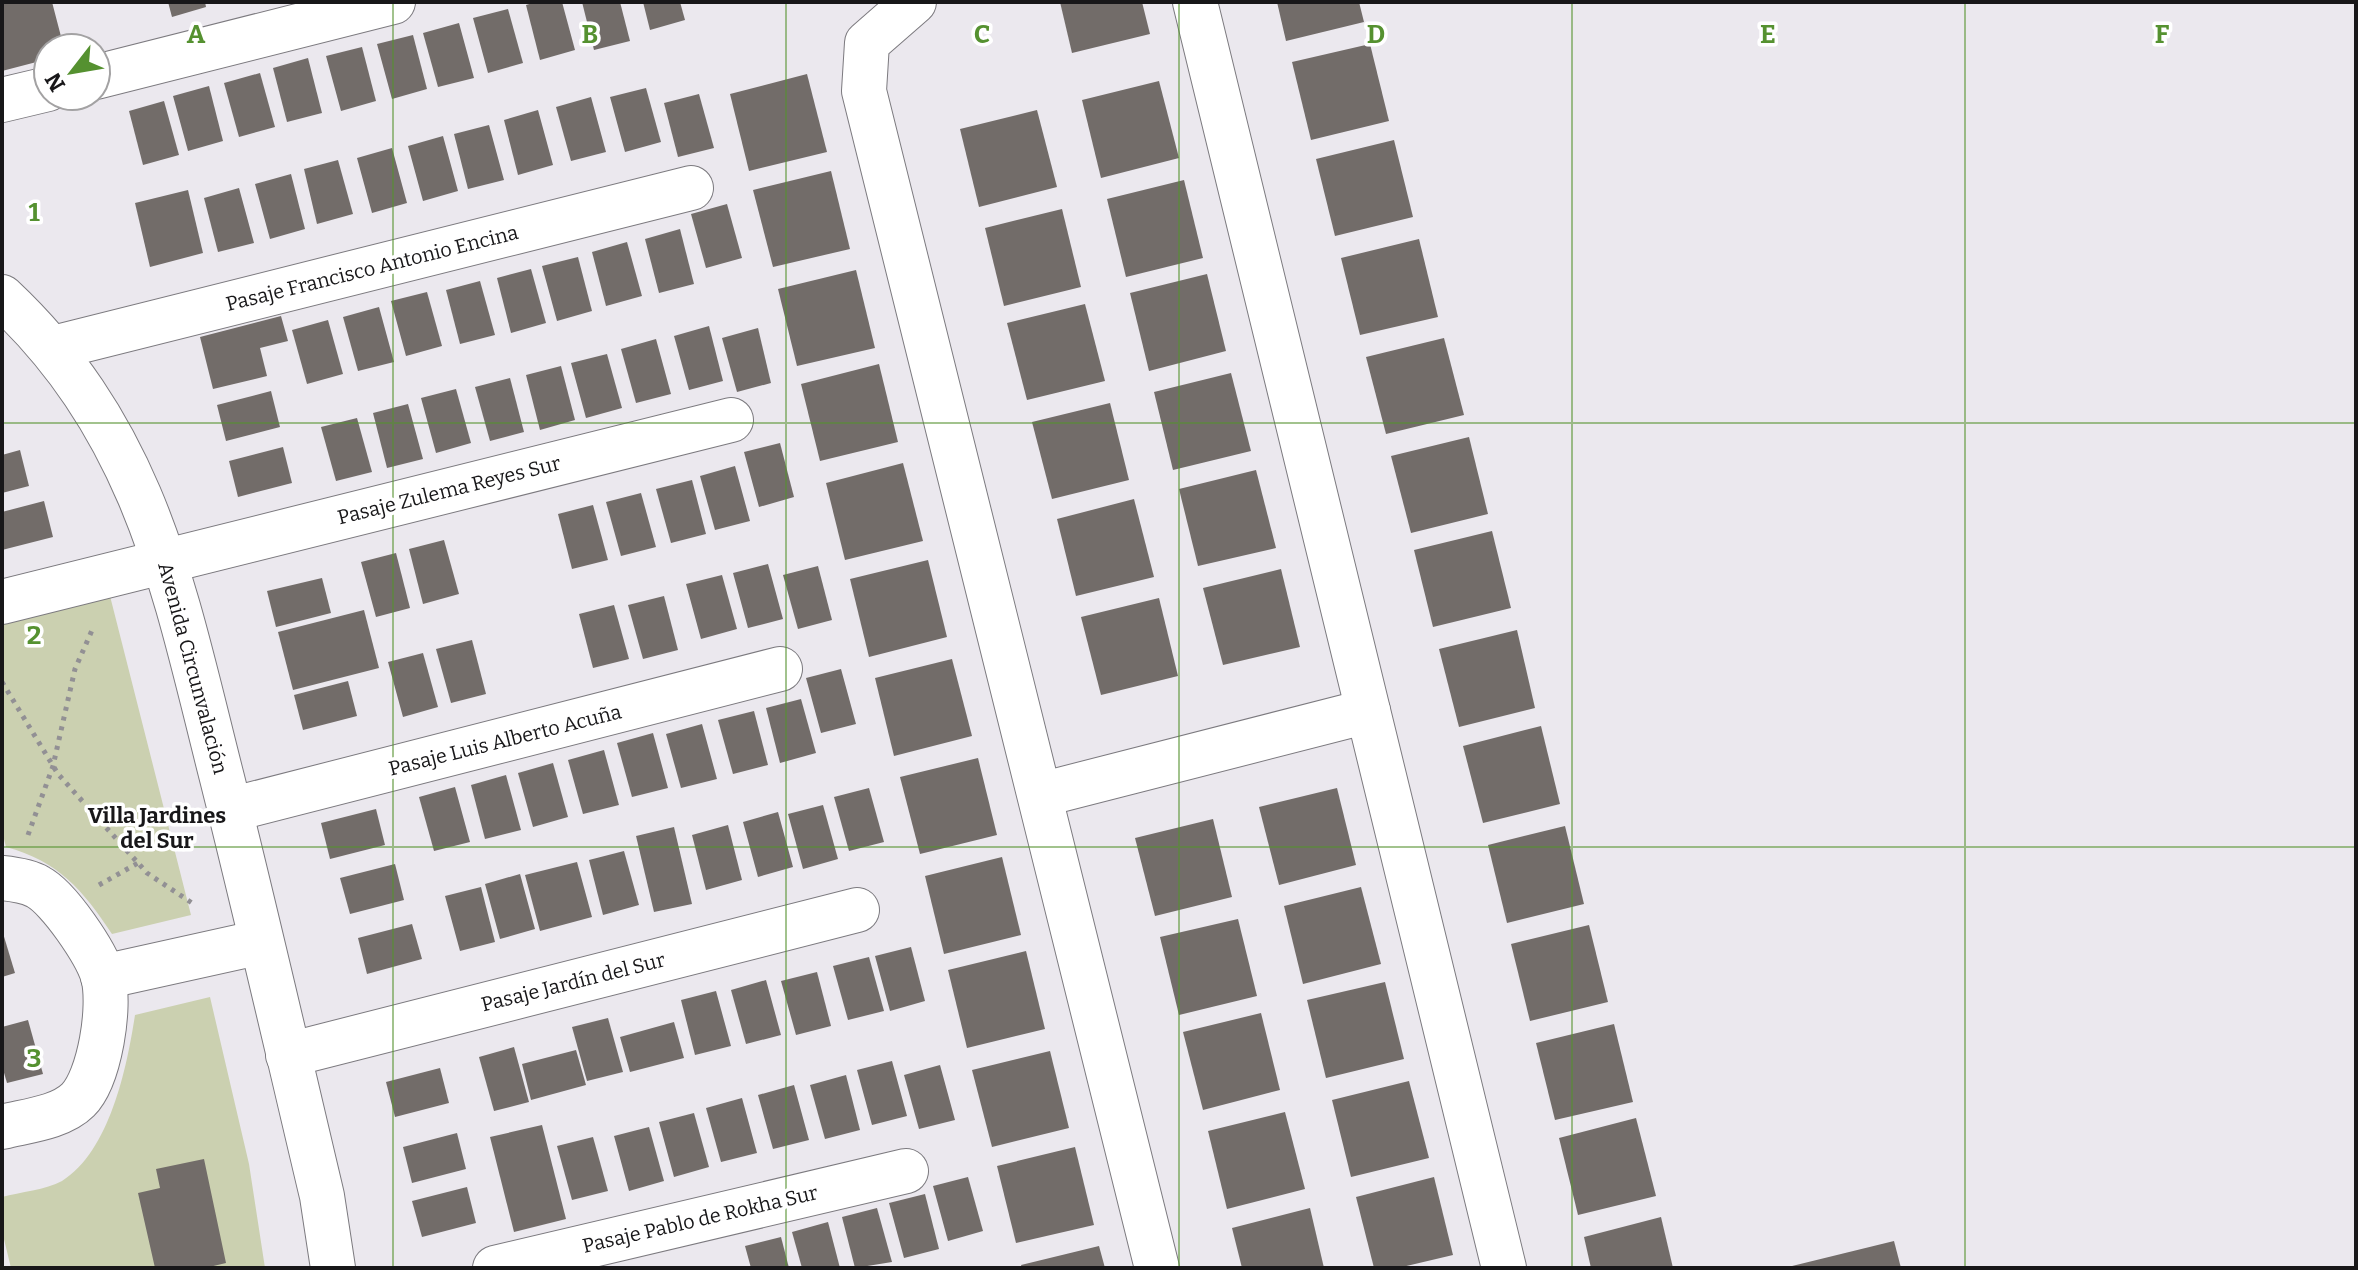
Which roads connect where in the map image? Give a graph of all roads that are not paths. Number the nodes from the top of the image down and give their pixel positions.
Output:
1 (393, 2) edge
2 (914, 2) edge
3 (1195, 2) edge
4 (112, 73) edge
5 (32, 93) edge
6 (2, 100) edge
7 (691, 188) dead end
8 (2, 297) edge
9 (29, 338) edge
10 (731, 420) dead end
11 (167, 561) junction
12 (2, 602) edge
13 (780, 669) dead end
14 (1368, 711) junction
15 (1040, 795) junction
16 (230, 810) junction
17 (13, 862) edge
18 (857, 910) dead end
19 (261, 942) junction
20 (103, 977) junction
21 (288, 1055) junction
22 (2, 1127) edge
23 (906, 1171) dead end
24 (333, 1268) edge
25 (495, 1268) edge
26 (1157, 1268) edge
27 (1504, 1268) edge

1 - 4 street
2 - 15 street
3 - 14 street
5 - 6 street
7 - 9 street, Pasaje Francisco Antonio Encina
8 - 9 street, Avenida Circunvalación
9 - 11 street, Avenida Circunvalación
10 - 11 street, Pasaje Zulema Reyes Sur
11 - 12 street, Pasaje Zulema Reyes Sur
11 - 16 street, Avenida Circunvalación
13 - 16 street, Pasaje Luis Alberto Acuña
14 - 15 street
14 - 27 street
15 - 26 street
16 - 19 street, Avenida Circunvalación
17 - 20 street
18 - 21 street, Pasaje Jardín del Sur
19 - 20 street
19 - 21 street, Avenida Circunvalación
20 - 22 street
21 - 24 street, Avenida Circunvalación
23 - 25 street, Pasaje Pablo de Rokha Sur

